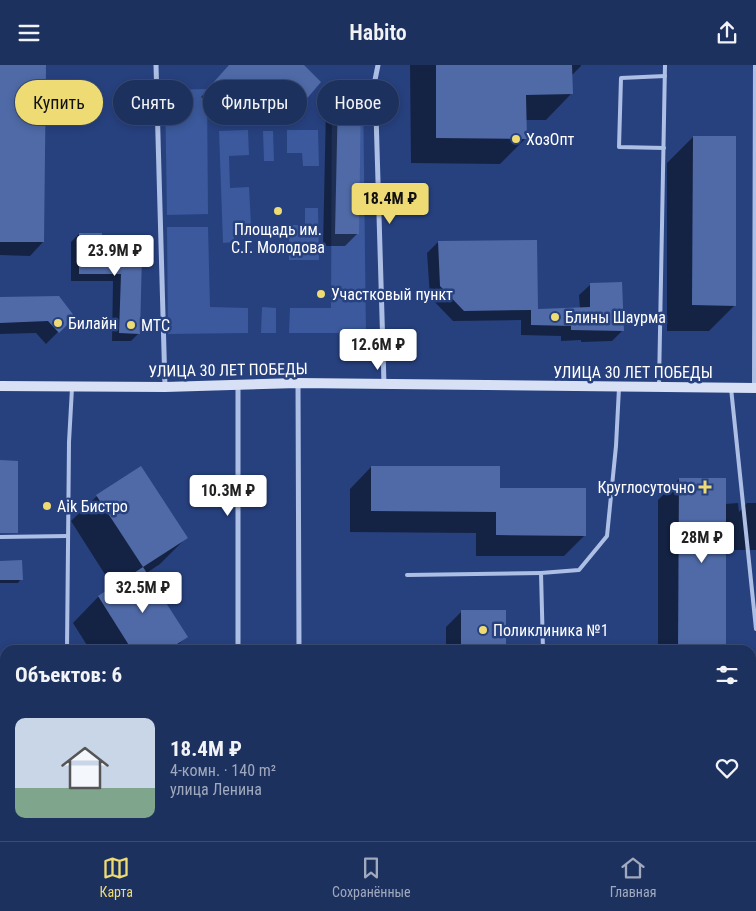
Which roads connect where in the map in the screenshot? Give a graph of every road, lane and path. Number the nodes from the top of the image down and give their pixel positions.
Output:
1 (156, 65) edge
2 (378, 65) edge
3 (665, 65) edge
4 (755, 65) edge
5 (665, 77) junction
6 (664, 147) junction
7 (756, 160) edge
8 (298, 383) junction
9 (238, 384) junction
10 (384, 384) junction
11 (0, 386) edge
12 (72, 386) junction
13 (165, 387) junction
14 (619, 388) junction
15 (659, 388) junction
16 (731, 388) junction
17 (755, 388) edge
18 (68, 536) junction
19 (0, 537) edge
20 (541, 573) junction
21 (407, 575) dead end
22 (754, 591) edge
23 (756, 629) edge
24 (67, 645) edge
25 (238, 645) edge
26 (299, 645) edge
27 (543, 645) edge

1 - 13 street
2 - 10 street
3 - 5 lane
4 - 7 lane
5 - 6 lane
5 - 6 lane
6 - 15 lane
7 - 17 lane
8 - 9 street, УЛИЦА 30 ЛЕТ ПОБЕДЫ
8 - 10 street, УЛИЦА 30 ЛЕТ ПОБЕДЫ
8 - 26 street
9 - 13 street, УЛИЦА 30 ЛЕТ ПОБЕДЫ
9 - 25 street
10 - 14 street, УЛИЦА 30 ЛЕТ ПОБЕДЫ
11 - 12 street, УЛИЦА 30 ЛЕТ ПОБЕДЫ
12 - 13 street, УЛИЦА 30 ЛЕТ ПОБЕДЫ
12 - 18 lane
14 - 15 street, УЛИЦА 30 ЛЕТ ПОБЕДЫ
14 - 20 lane
15 - 16 street, УЛИЦА 30 ЛЕТ ПОБЕДЫ
16 - 17 street, УЛИЦА 30 ЛЕТ ПОБЕДЫ
16 - 22 lane
18 - 19 lane
18 - 24 lane
20 - 21 lane
20 - 27 lane
22 - 23 lane

